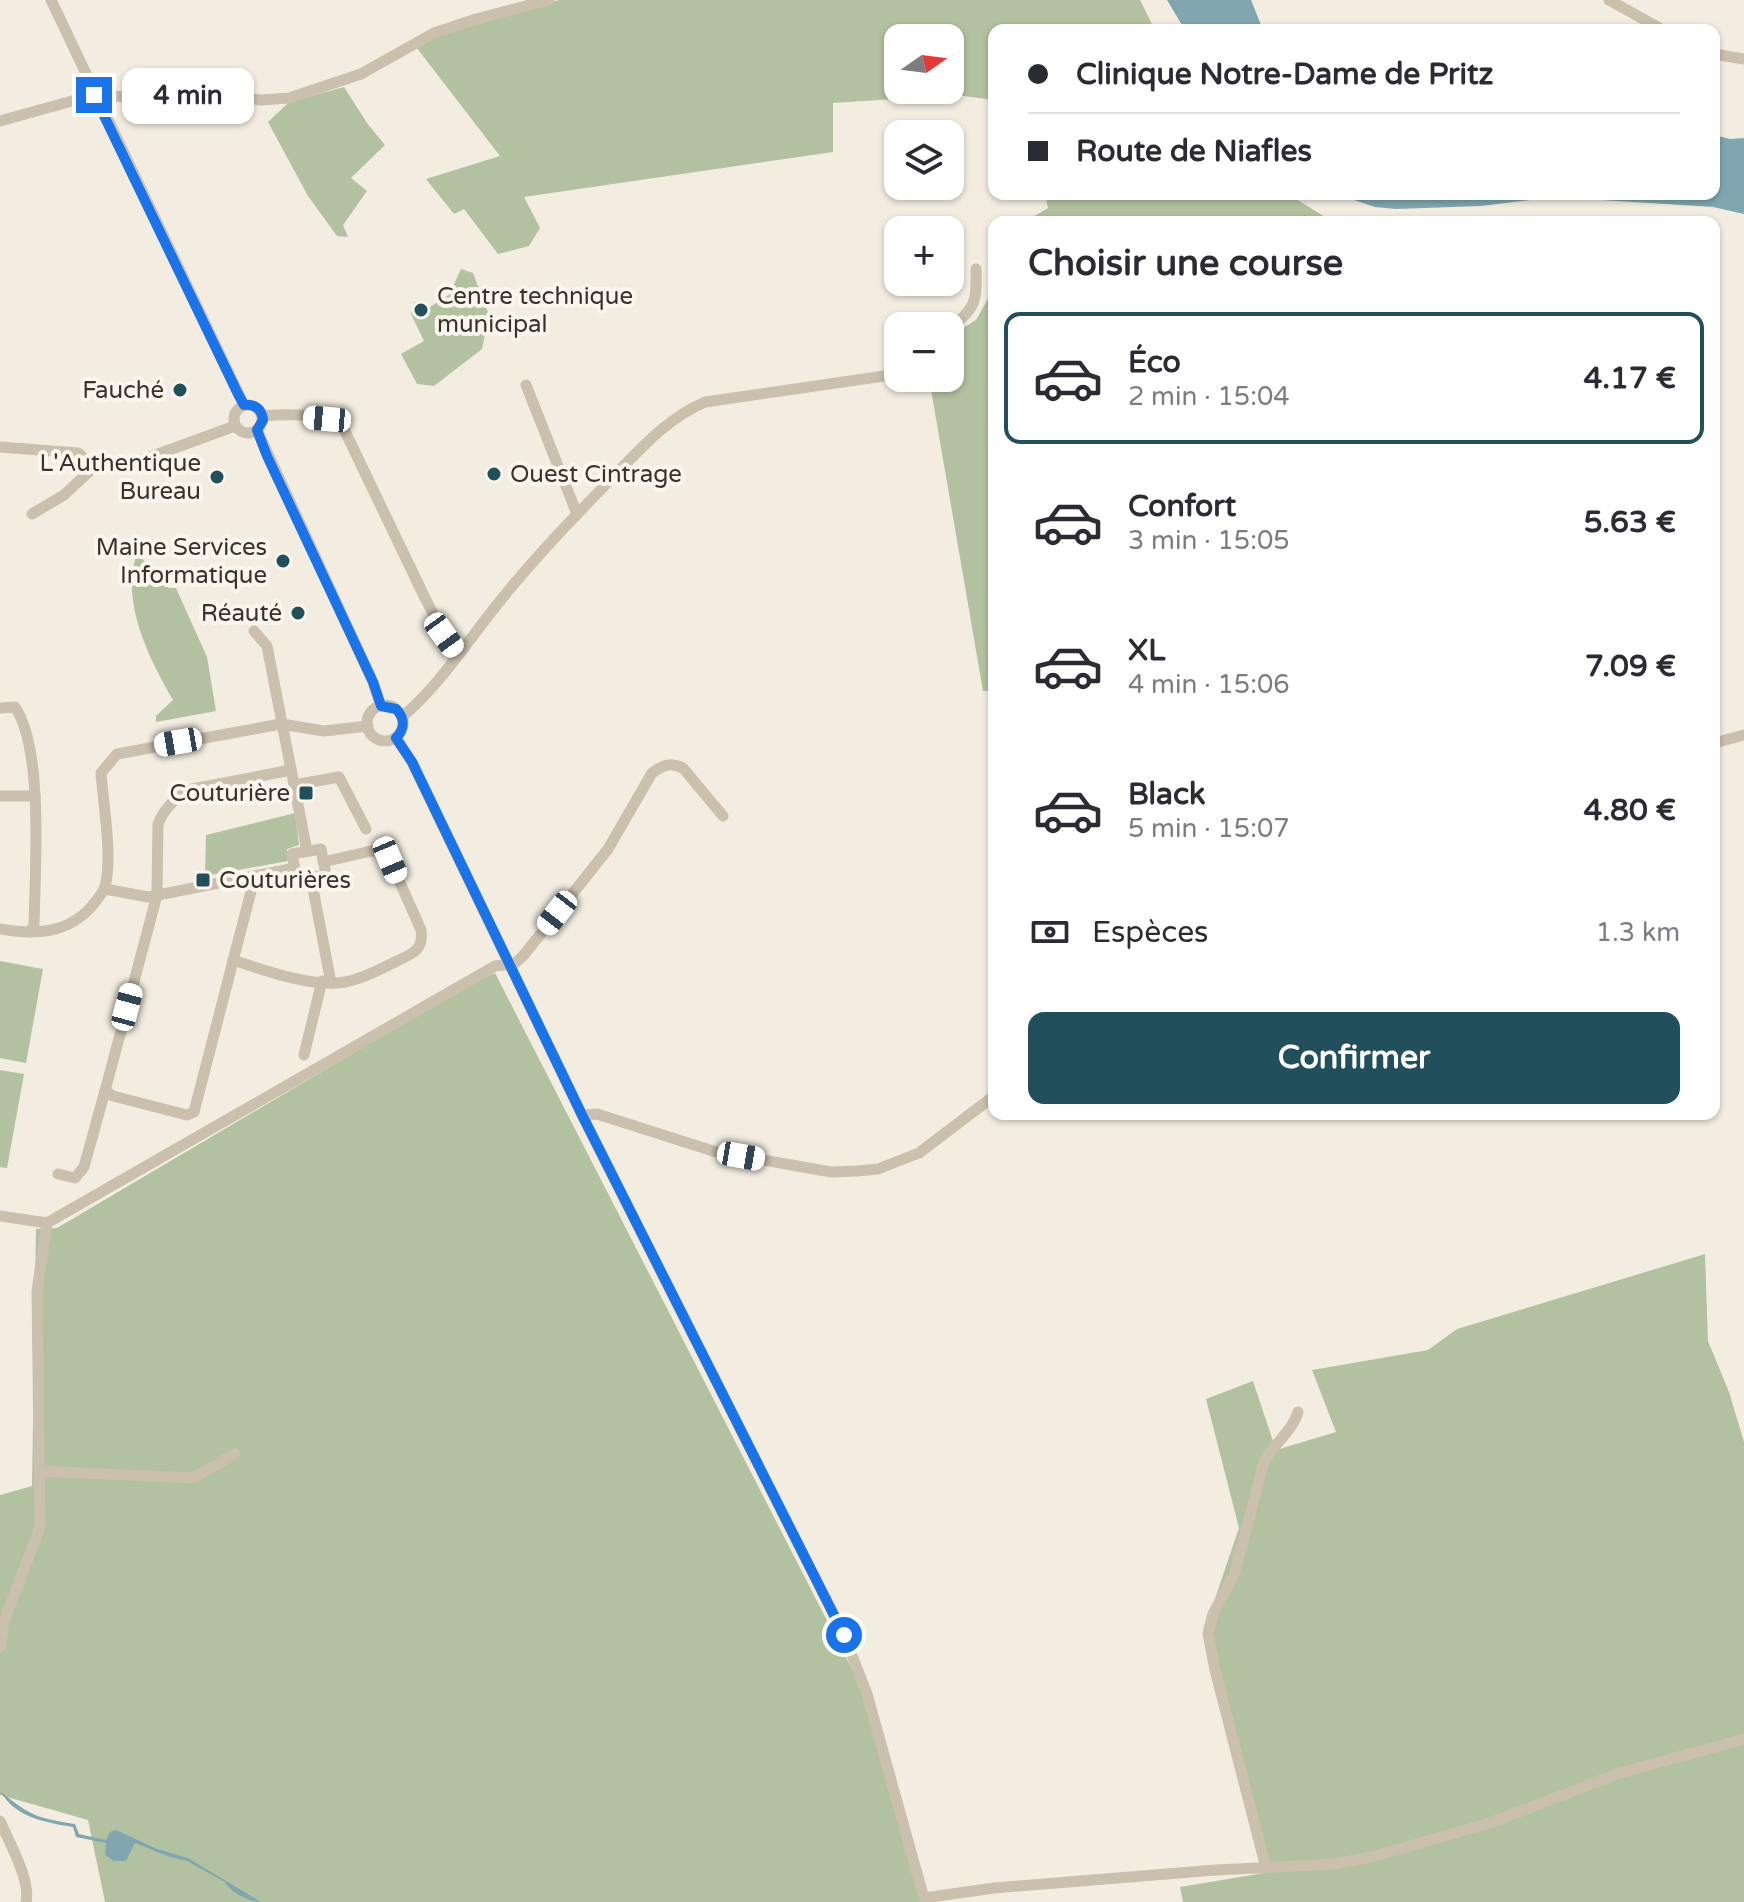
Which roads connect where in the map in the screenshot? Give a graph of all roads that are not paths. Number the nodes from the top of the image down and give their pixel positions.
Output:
1 (51, 0) edge
2 (549, 0) edge
3 (1609, 0) edge
4 (1652, 24) edge
5 (1720, 55) edge
6 (1744, 59) edge
7 (94, 95) junction
8 (0, 121) edge
9 (976, 269) dead end
10 (964, 317) edge
11 (884, 376) edge
12 (526, 385) dead end
13 (244, 405) junction
14 (262, 416) junction
15 (235, 426) junction
16 (257, 430) junction
17 (0, 447) edge
18 (94, 467) junction
19 (32, 514) dead end
20 (577, 514) junction
21 (254, 631) dead end
22 (457, 654) junction
23 (381, 706) junction
24 (0, 708) edge
25 (402, 717) junction
26 (281, 724) junction
27 (368, 726) junction
28 (1744, 735) edge
29 (396, 738) junction
30 (1720, 741) edge
31 (291, 770) junction
32 (294, 785) junction
33 (0, 796) edge
34 (35, 796) junction
35 (723, 816) dead end
36 (366, 829) dead end
37 (307, 851) junction
38 (323, 862) junction
39 (295, 868) junction
40 (255, 876) junction
41 (311, 878) junction
42 (105, 889) junction
43 (157, 895) junction
44 (0, 929) edge
45 (30, 932) junction
46 (233, 960) junction
47 (510, 964) junction
48 (326, 982) junction
49 (304, 1055) dead end
50 (105, 1091) junction
51 (988, 1101) edge
52 (582, 1115) junction
53 (58, 1174) dead end
54 (0, 1216) edge
55 (47, 1223) junction
56 (1298, 1412) dead end
57 (235, 1454) dead end
58 (39, 1471) junction
59 (0, 1647) edge
60 (1744, 1739) edge
61 (0, 1821) edge
62 (1266, 1868) junction
63 (924, 1900) edge
64 (26, 1902) edge

1 - 7 street
2 - 7 street
3 - 4 street
5 - 6 street
7 - 8 street
7 - 13 street
9 - 10 street
11 - 20 street
12 - 20 street
13 - 14 street
13 - 15 street
14 - 16 street
14 - 22 street
15 - 16 street
15 - 18 street
16 - 23 street
17 - 18 street
18 - 19 street
20 - 22 street
21 - 26 street
22 - 25 street
23 - 25 street
23 - 27 street
24 - 34 street
25 - 29 street
26 - 27 street
26 - 31 street
26 - 42 street
27 - 29 street
28 - 30 street
29 - 47 street
31 - 32 street
31 - 43 street
32 - 36 street
32 - 37 street
33 - 34 street
34 - 45 street
35 - 47 street
37 - 38 street
37 - 39 street
38 - 41 street
38 - 48 street
39 - 40 street
39 - 41 street
40 - 43 street
40 - 46 street
41 - 48 street
42 - 43 street
42 - 45 street
43 - 50 street
44 - 45 street
46 - 48 street
46 - 50 street
47 - 52 street
47 - 55 street
48 - 49 street
50 - 53 street
51 - 52 street
52 - 63 street
54 - 55 street
55 - 58 street
56 - 62 street
57 - 58 street
58 - 59 street
60 - 62 street
61 - 64 street
62 - 63 street

